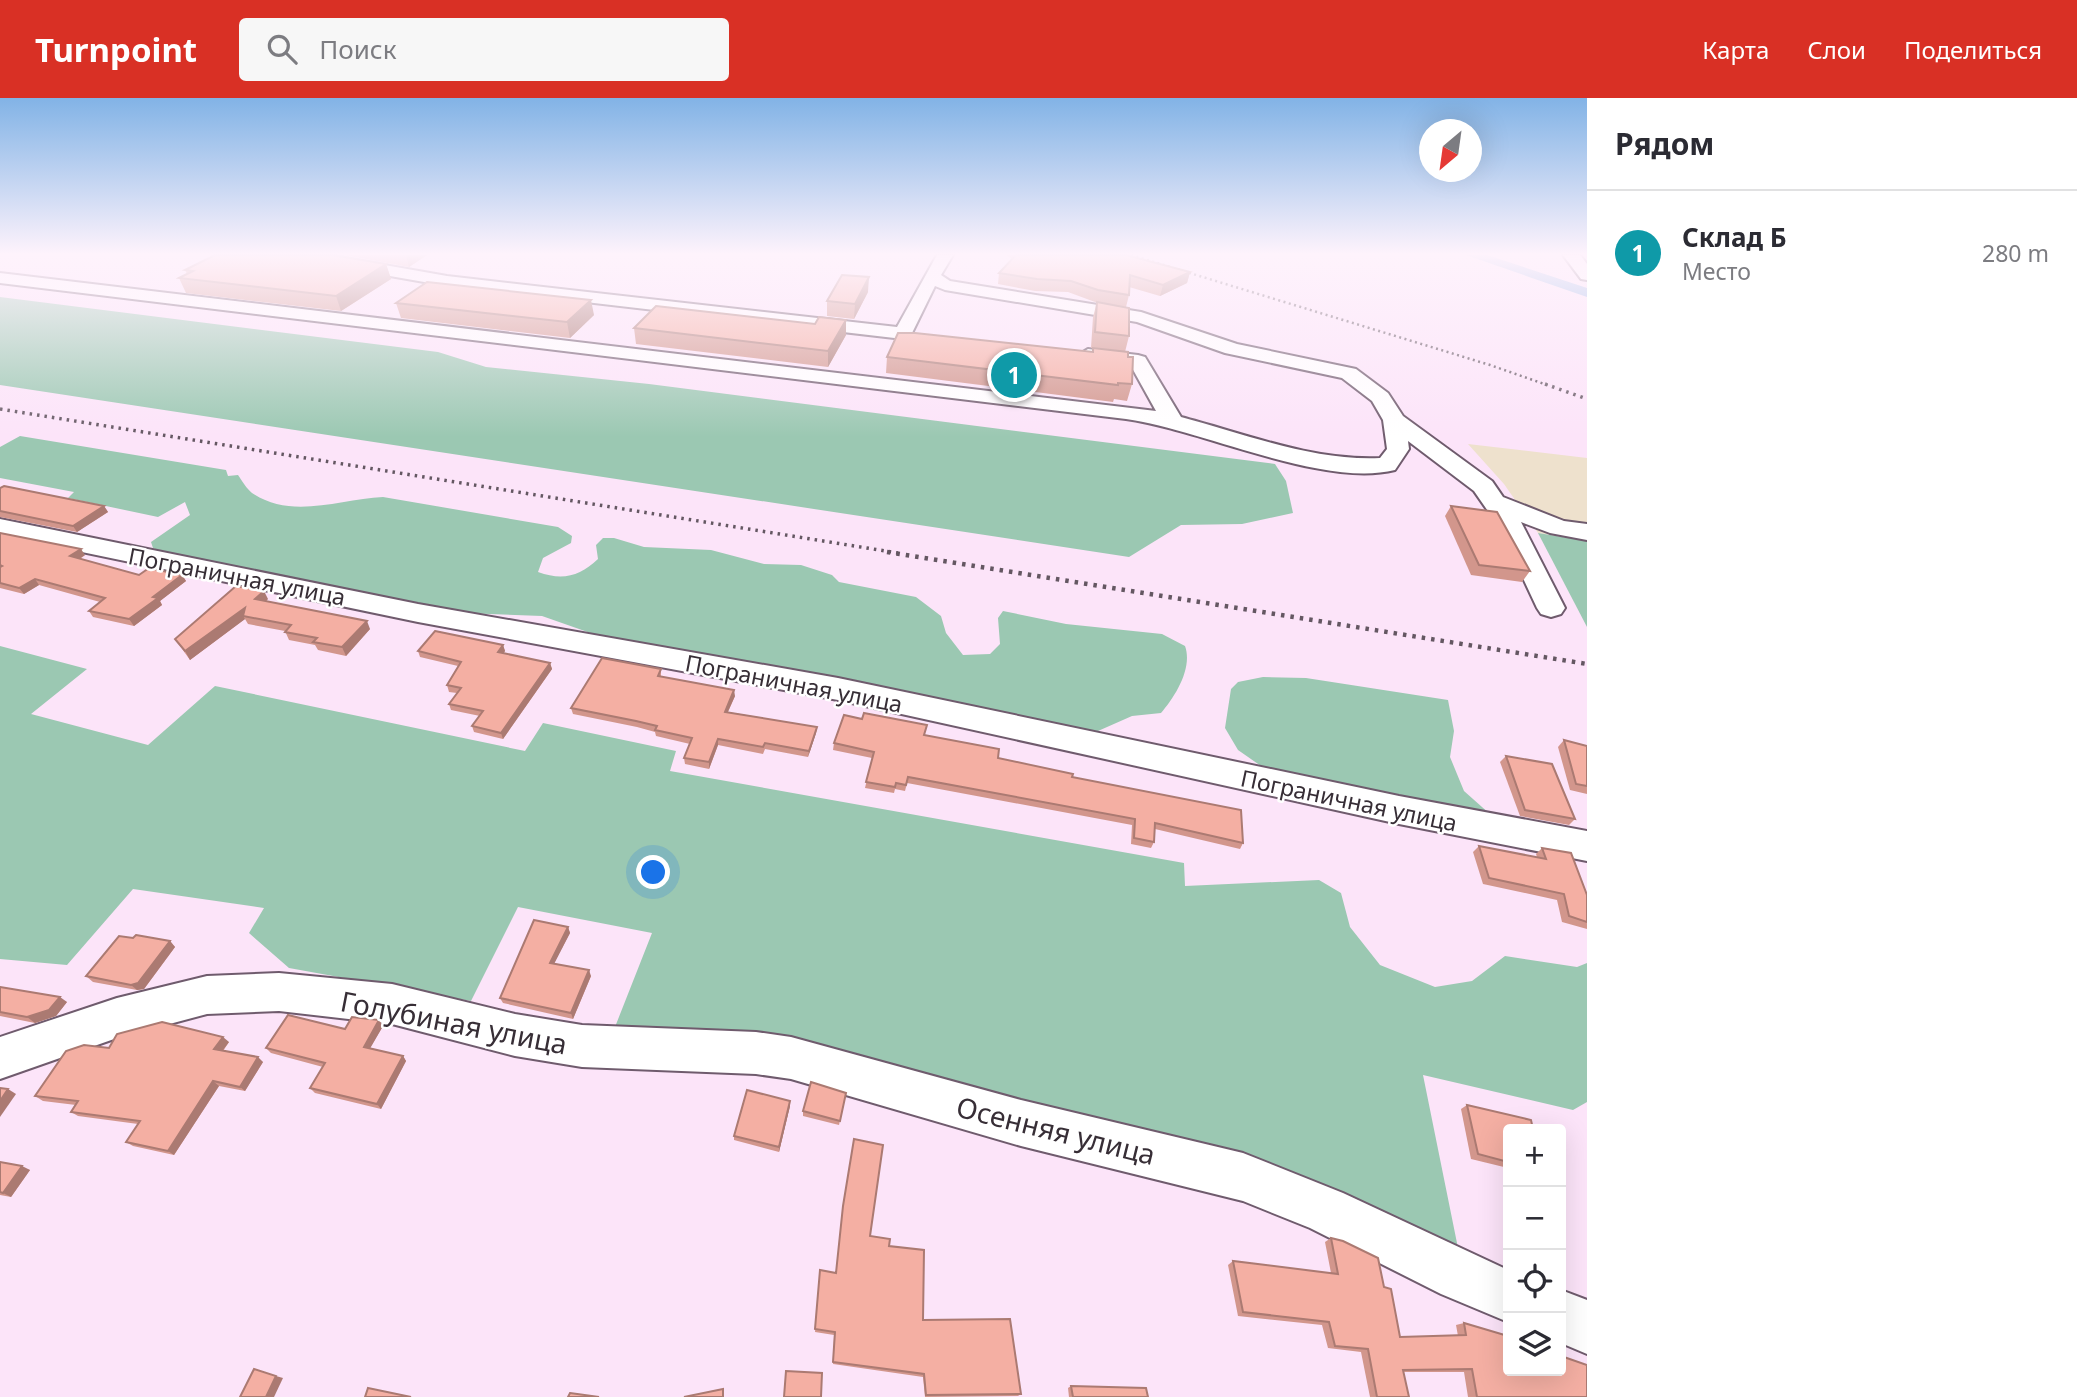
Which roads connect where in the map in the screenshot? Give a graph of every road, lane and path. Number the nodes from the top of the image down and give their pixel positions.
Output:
1 (317, 316) edge
2 (751, 316) edge
3 (912, 316) edge
4 (1133, 316) edge
5 (903, 333) junction
6 (930, 336) edge
7 (1069, 353) edge
8 (1173, 421) junction
9 (1394, 421) junction
10 (1494, 502) junction
11 (0, 527) edge
12 (1587, 532) edge
13 (1551, 608) dead end
14 (1587, 846) edge
15 (582, 1046) joint
16 (0, 1058) edge
17 (1503, 1294) edge
18 (1566, 1319) edge
19 (1587, 1327) edge

1 - 8 street
2 - 5 street
3 - 5 street
4 - 9 street
5 - 6 street
7 - 8 street
8 - 9 street
9 - 10 street
10 - 12 street
10 - 13 street
11 - 14 street, Пограничная улица
15 - 16 street, Голубиная улица
15 - 17 street, Осенняя улица
18 - 19 street

